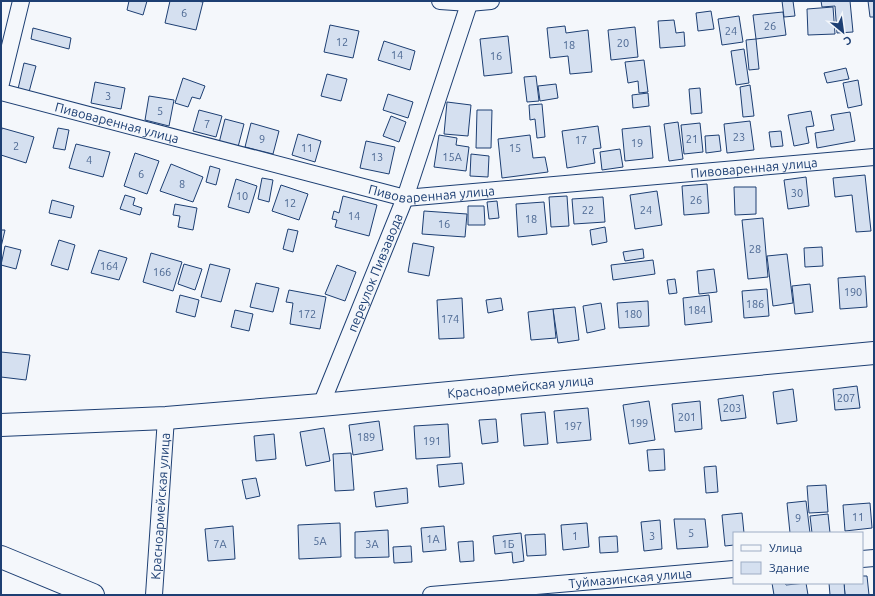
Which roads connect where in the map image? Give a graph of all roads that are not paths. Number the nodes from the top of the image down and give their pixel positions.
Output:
1 (21, 1) edge
2 (440, 1) edge
3 (491, 1) edge
4 (469, 2) edge
5 (1, 83) edge
6 (1, 92) edge
7 (874, 157) edge
8 (405, 198) junction
9 (874, 353) edge
10 (321, 405) junction
11 (166, 418) junction
12 (1, 425) edge
13 (1, 557) edge
14 (874, 558) edge
15 (863, 559) edge
16 (733, 569) edge
17 (93, 595) edge
18 (154, 595) edge
19 (431, 595) edge

1 - 5 street
2 - 4 street
3 - 4 street
4 - 8 street, переулок Пивзавода
6 - 8 street, Пивоваренная улица
7 - 8 street, Пивоваренная улица
8 - 10 street, переулок Пивзавода
9 - 10 main road, Красноармейская улица
10 - 11 main road, Красноармейская улица
11 - 12 main road, Красноармейская улица
11 - 18 street, Красноармейская улица
13 - 17 main road
14 - 15 street
16 - 19 street, Туймазинская улица

